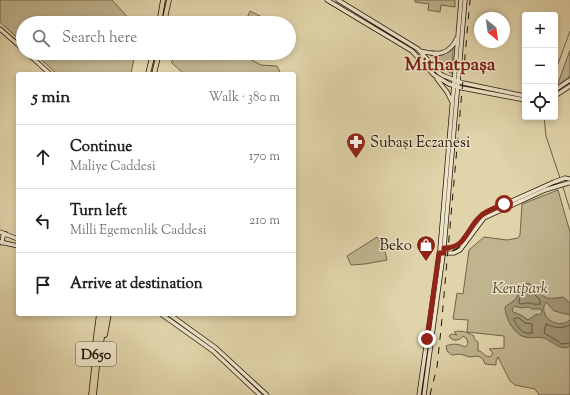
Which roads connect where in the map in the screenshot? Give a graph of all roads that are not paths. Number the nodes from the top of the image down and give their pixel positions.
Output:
1 (163, 0) edge
2 (168, 0) edge
3 (327, 0) edge
4 (338, 0) edge
5 (461, 0) edge
6 (465, 0) edge
7 (160, 16) edge
8 (165, 16) edge
9 (0, 29) edge
10 (458, 36) junction
11 (16, 43) edge
12 (420, 51) junction
13 (35, 60) edge
14 (151, 60) edge
15 (157, 60) edge
16 (48, 72) edge
17 (148, 72) edge
18 (154, 72) edge
19 (434, 74) junction
20 (570, 80) edge
21 (457, 81) junction
22 (570, 86) edge
23 (456, 87) junction
24 (558, 89) edge
25 (558, 94) edge
26 (522, 95) edge
27 (522, 99) edge
28 (453, 103) junction
29 (569, 181) edge
30 (0, 232) edge
31 (6, 234) junction
32 (16, 238) edge
33 (1, 242) edge
34 (16, 246) edge
35 (440, 248) junction
36 (444, 248) junction
37 (439, 253) junction
38 (444, 253) junction
39 (99, 316) edge
40 (103, 316) edge
41 (106, 316) edge
42 (109, 316) edge
43 (164, 316) edge
44 (172, 316) edge
45 (99, 354) junction
46 (95, 359) junction
47 (91, 395) edge
48 (94, 395) edge
49 (260, 395) edge
50 (267, 395) edge
51 (419, 395) edge
52 (424, 395) edge

1 - 7 main road
2 - 8 main road
3 - 19 main road
4 - 12 main road
5 - 10 main road
6 - 21 main road
9 - 11 main road
10 - 12 main road
10 - 21 main road
12 - 21 main road
13 - 16 main road
14 - 17 main road
15 - 18 main road
19 - 23 main road
19 - 28 main road
20 - 24 main road
21 - 23 main road
21 - 26 main road
22 - 25 main road
23 - 27 main road
23 - 28 main road
23 - 36 main road
28 - 35 main road
29 - 36 main road
29 - 38 main road
30 - 31 main road
31 - 32 main road
31 - 33 main road
33 - 34 main road
35 - 36 main road
35 - 37 main road
36 - 38 main road
37 - 38 main road
37 - 51 main road
38 - 52 main road
39 - 46 main road
40 - 46 main road, D650
41 - 45 main road
42 - 45 main road
43 - 49 main road
44 - 50 main road
45 - 48 main road
46 - 47 main road, D650

